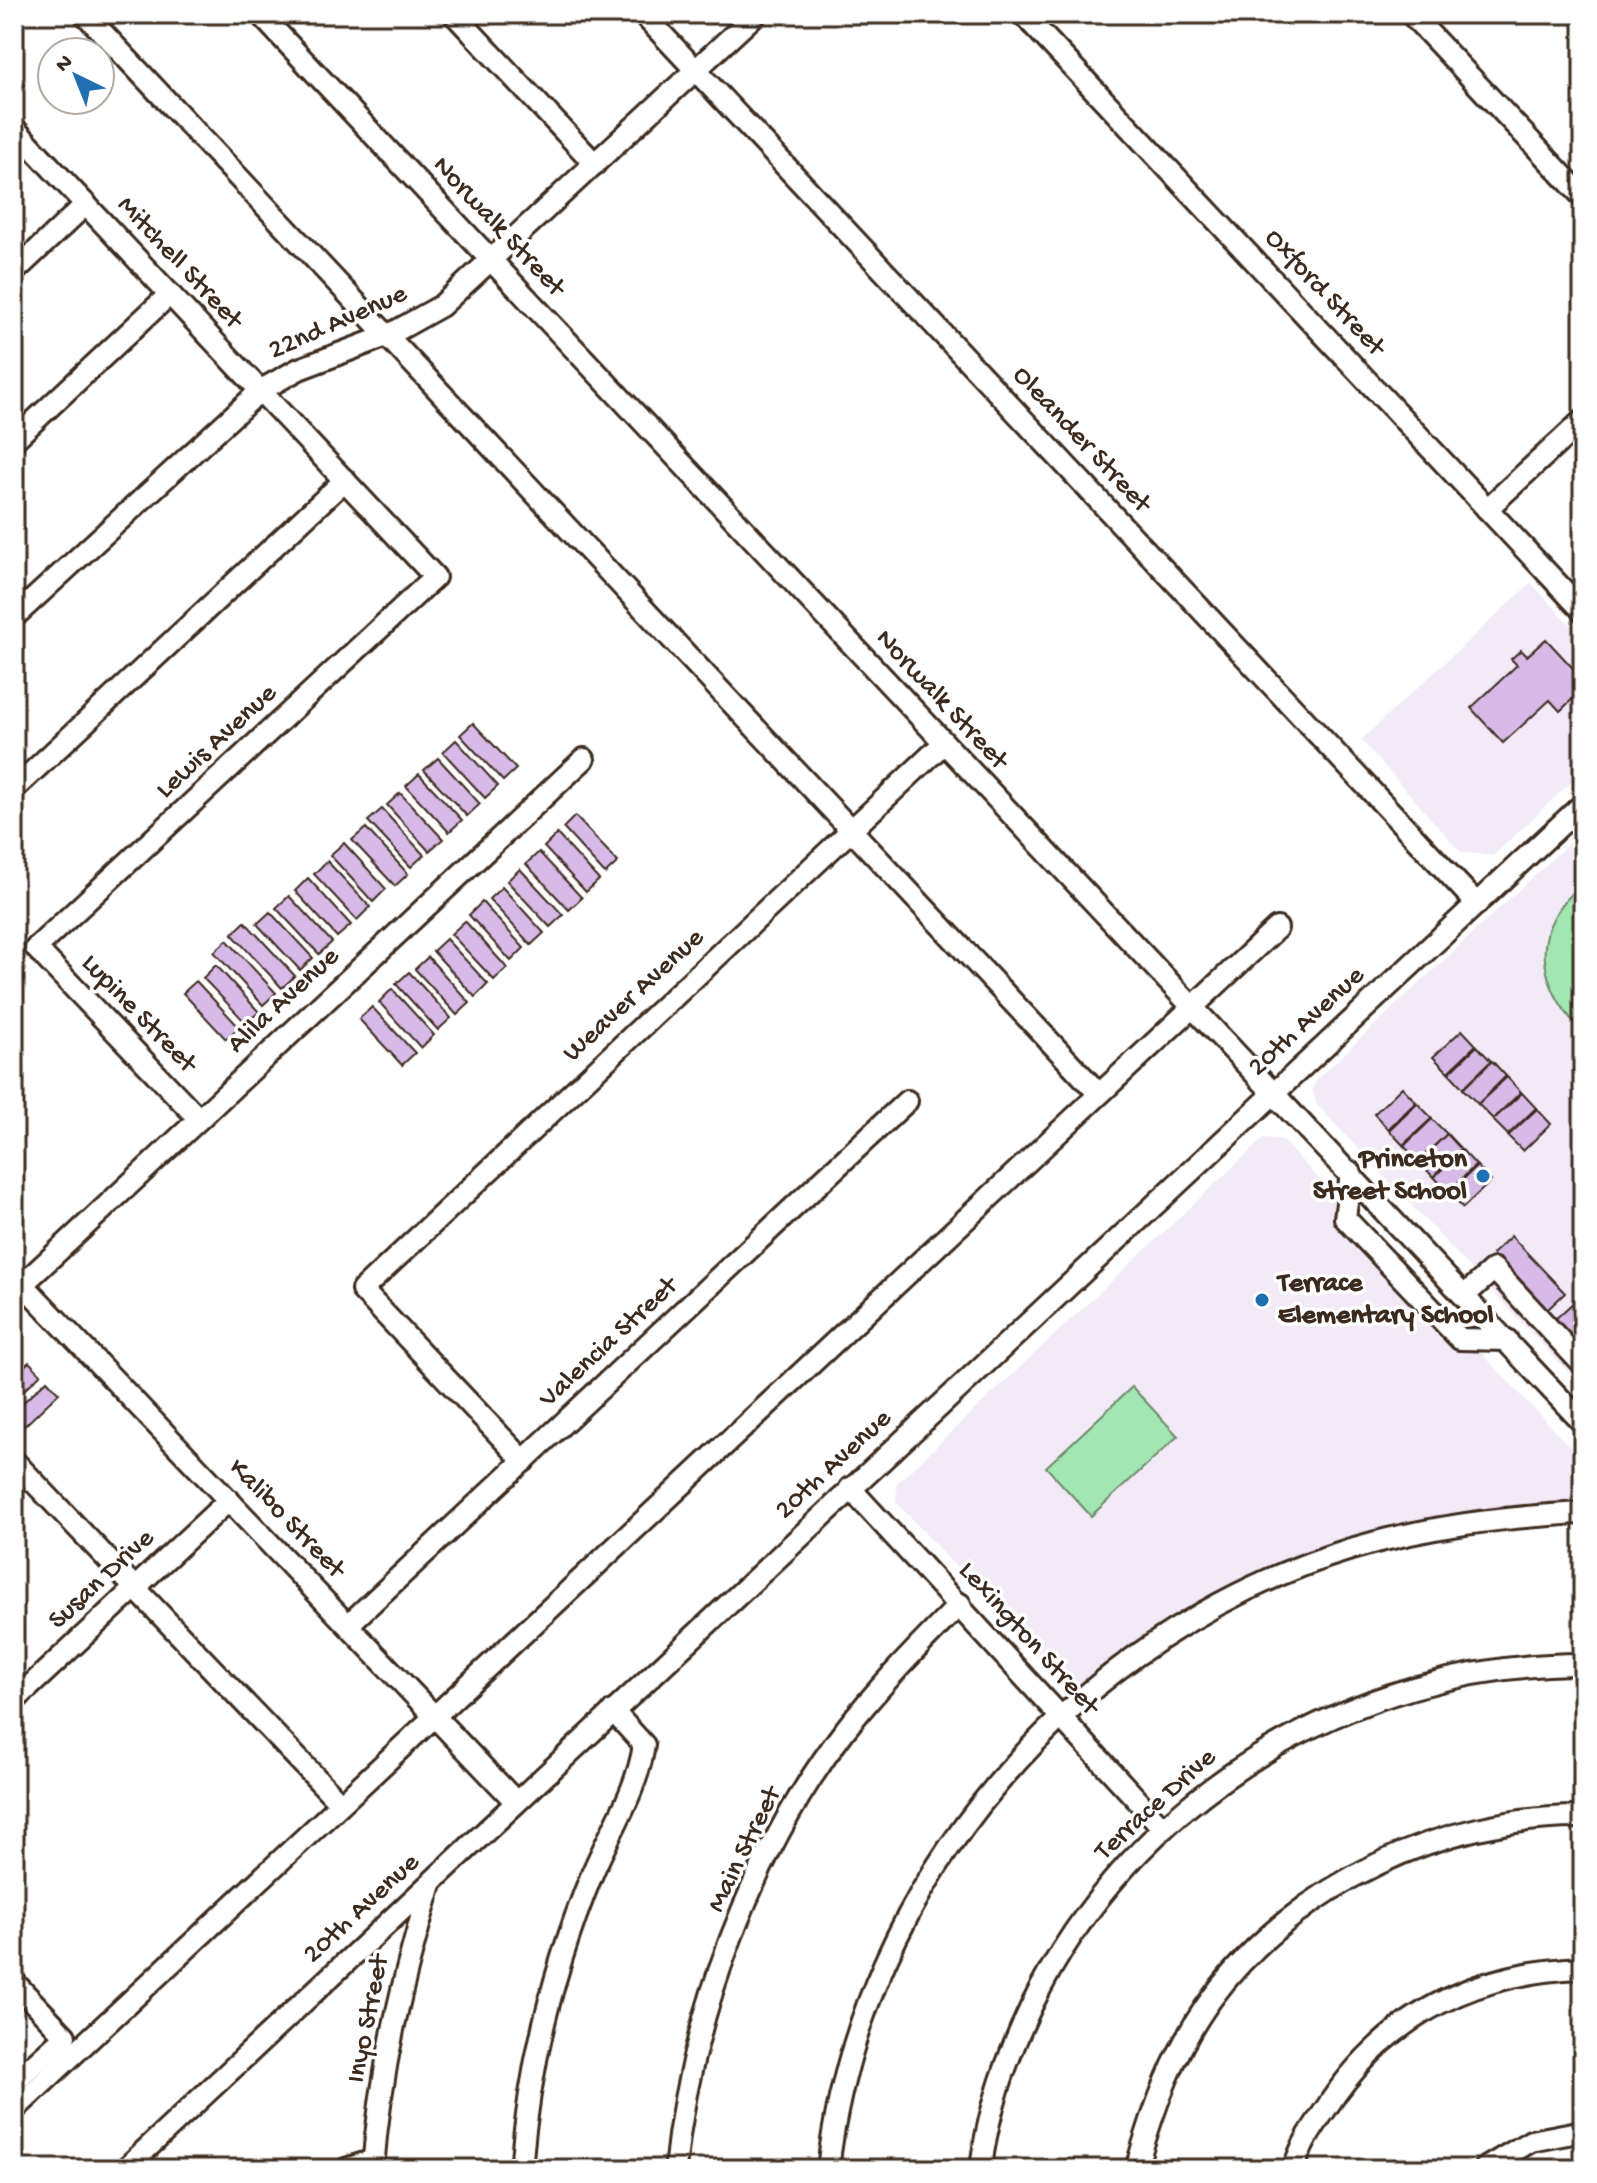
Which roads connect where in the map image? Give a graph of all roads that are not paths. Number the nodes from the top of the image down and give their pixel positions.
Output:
1 (85, 14) edge
2 (260, 14) edge
3 (454, 14) edge
4 (643, 14) edge
5 (756, 14) edge
6 (1023, 14) edge
7 (1411, 14) edge
8 (696, 70) junction
9 (14, 128) edge
10 (595, 164) junction
11 (1583, 197) edge
12 (86, 204) junction
13 (491, 261) junction
14 (14, 272) edge
15 (170, 294) junction
16 (389, 335) junction
17 (261, 390) junction
18 (1583, 420) edge
19 (14, 440) edge
20 (345, 480) junction
21 (1487, 509) junction
22 (435, 577) joint
23 (1583, 611) edge
24 (14, 617) edge
25 (944, 743) junction
26 (584, 759) dead end
27 (14, 789) edge
28 (1583, 804) edge
29 (851, 830) junction
30 (1477, 904) junction
31 (1277, 928) dead end
32 (36, 948) joint
33 (1192, 1008) junction
34 (1275, 1091) junction
35 (1099, 1094) junction
36 (907, 1101) dead end
37 (199, 1119) junction
38 (1351, 1173) junction
39 (18, 1279) edge
40 (1465, 1295) junction
41 (1507, 1340) junction
42 (1583, 1365) edge
43 (1580, 1413) edge
44 (14, 1461) edge
45 (524, 1461) junction
46 (850, 1488) junction
47 (229, 1500) junction
48 (1583, 1513) edge
49 (135, 1588) junction
50 (960, 1604) junction
51 (348, 1625) junction
52 (1583, 1664) edge
53 (14, 1701) edge
54 (613, 1711) junction
55 (1061, 1716) junction
56 (435, 1717) junction
57 (516, 1802) junction
58 (340, 1803) junction
59 (1583, 1817) edge
60 (1163, 1828) junction
61 (432, 1882) junction
62 (1583, 1968) edge
63 (14, 1982) edge
64 (14, 2082) edge
65 (14, 2110) edge
66 (1583, 2131) edge
67 (374, 2164) edge
68 (125, 2169) edge
69 (346, 2169) edge
70 (521, 2169) edge
71 (675, 2169) edge
72 (828, 2169) edge
73 (981, 2169) edge
74 (1136, 2169) edge
75 (1294, 2169) edge
76 (1484, 2169) edge

1 - 16 street
2 - 13 street, Norwalk Street
3 - 10 street
4 - 8 street, Oleander Street
5 - 8 street, 22nd Avenue
6 - 21 street, Oxford Street
7 - 11 street
8 - 10 street, 22nd Avenue
8 - 30 street, Oleander Street
9 - 12 street, Mitchell Street
10 - 13 street, 22nd Avenue
12 - 14 street
12 - 15 street, Mitchell Street
13 - 16 street, 22nd Avenue
13 - 25 street, Norwalk Street
15 - 17 street, Mitchell Street
15 - 19 street
16 - 17 street, 22nd Avenue
16 - 29 street
17 - 20 street, Mitchell Street
17 - 24 street, 22nd Avenue
18 - 21 street
20 - 22 street, Mitchell Street
20 - 27 street
21 - 23 street, Oxford Street
22 - 32 street, Lewis Avenue
25 - 29 street, Weaver Avenue
25 - 33 street, Norwalk Street
26 - 37 street, Alila Avenue
28 - 30 street, 20th Avenue
29 - 35 street
29 - 45 street, Weaver Avenue
30 - 34 street, 20th Avenue
31 - 33 street
32 - 37 street, Lupine Street
33 - 34 street, Norwalk Street
33 - 35 street
34 - 38 street, Norwalk Street
34 - 46 street, 20th Avenue
35 - 56 street
36 - 45 street, Valencia Street
37 - 39 street, Alila Avenue
38 - 40 street, Norwalk Street
38 - 41 street
39 - 47 street, Kalibo Street
40 - 41 street, Norwalk Street
40 - 42 street
41 - 43 street, Norwalk Street
44 - 49 street
45 - 51 street, Valencia Street
46 - 50 street, Lexington Street
46 - 54 street, 20th Avenue
47 - 49 street, Susan Drive
47 - 51 street, Kalibo Street
48 - 55 street
49 - 53 street, Susan Drive
49 - 58 street
50 - 55 street, Lexington Street
50 - 71 street, Main Street
51 - 56 street, Kalibo Street
52 - 60 street, Terrace Drive
54 - 57 street, 20th Avenue
54 - 70 street
55 - 60 street, Lexington Street
55 - 72 street
56 - 57 street, Kalibo Street
56 - 58 street
57 - 61 street, 20th Avenue
58 - 65 street
59 - 74 street
60 - 73 street, Terrace Drive
61 - 67 street, Inyo Street
61 - 68 street, 20th Avenue
62 - 75 street
63 - 64 street
66 - 76 street
67 - 69 street

